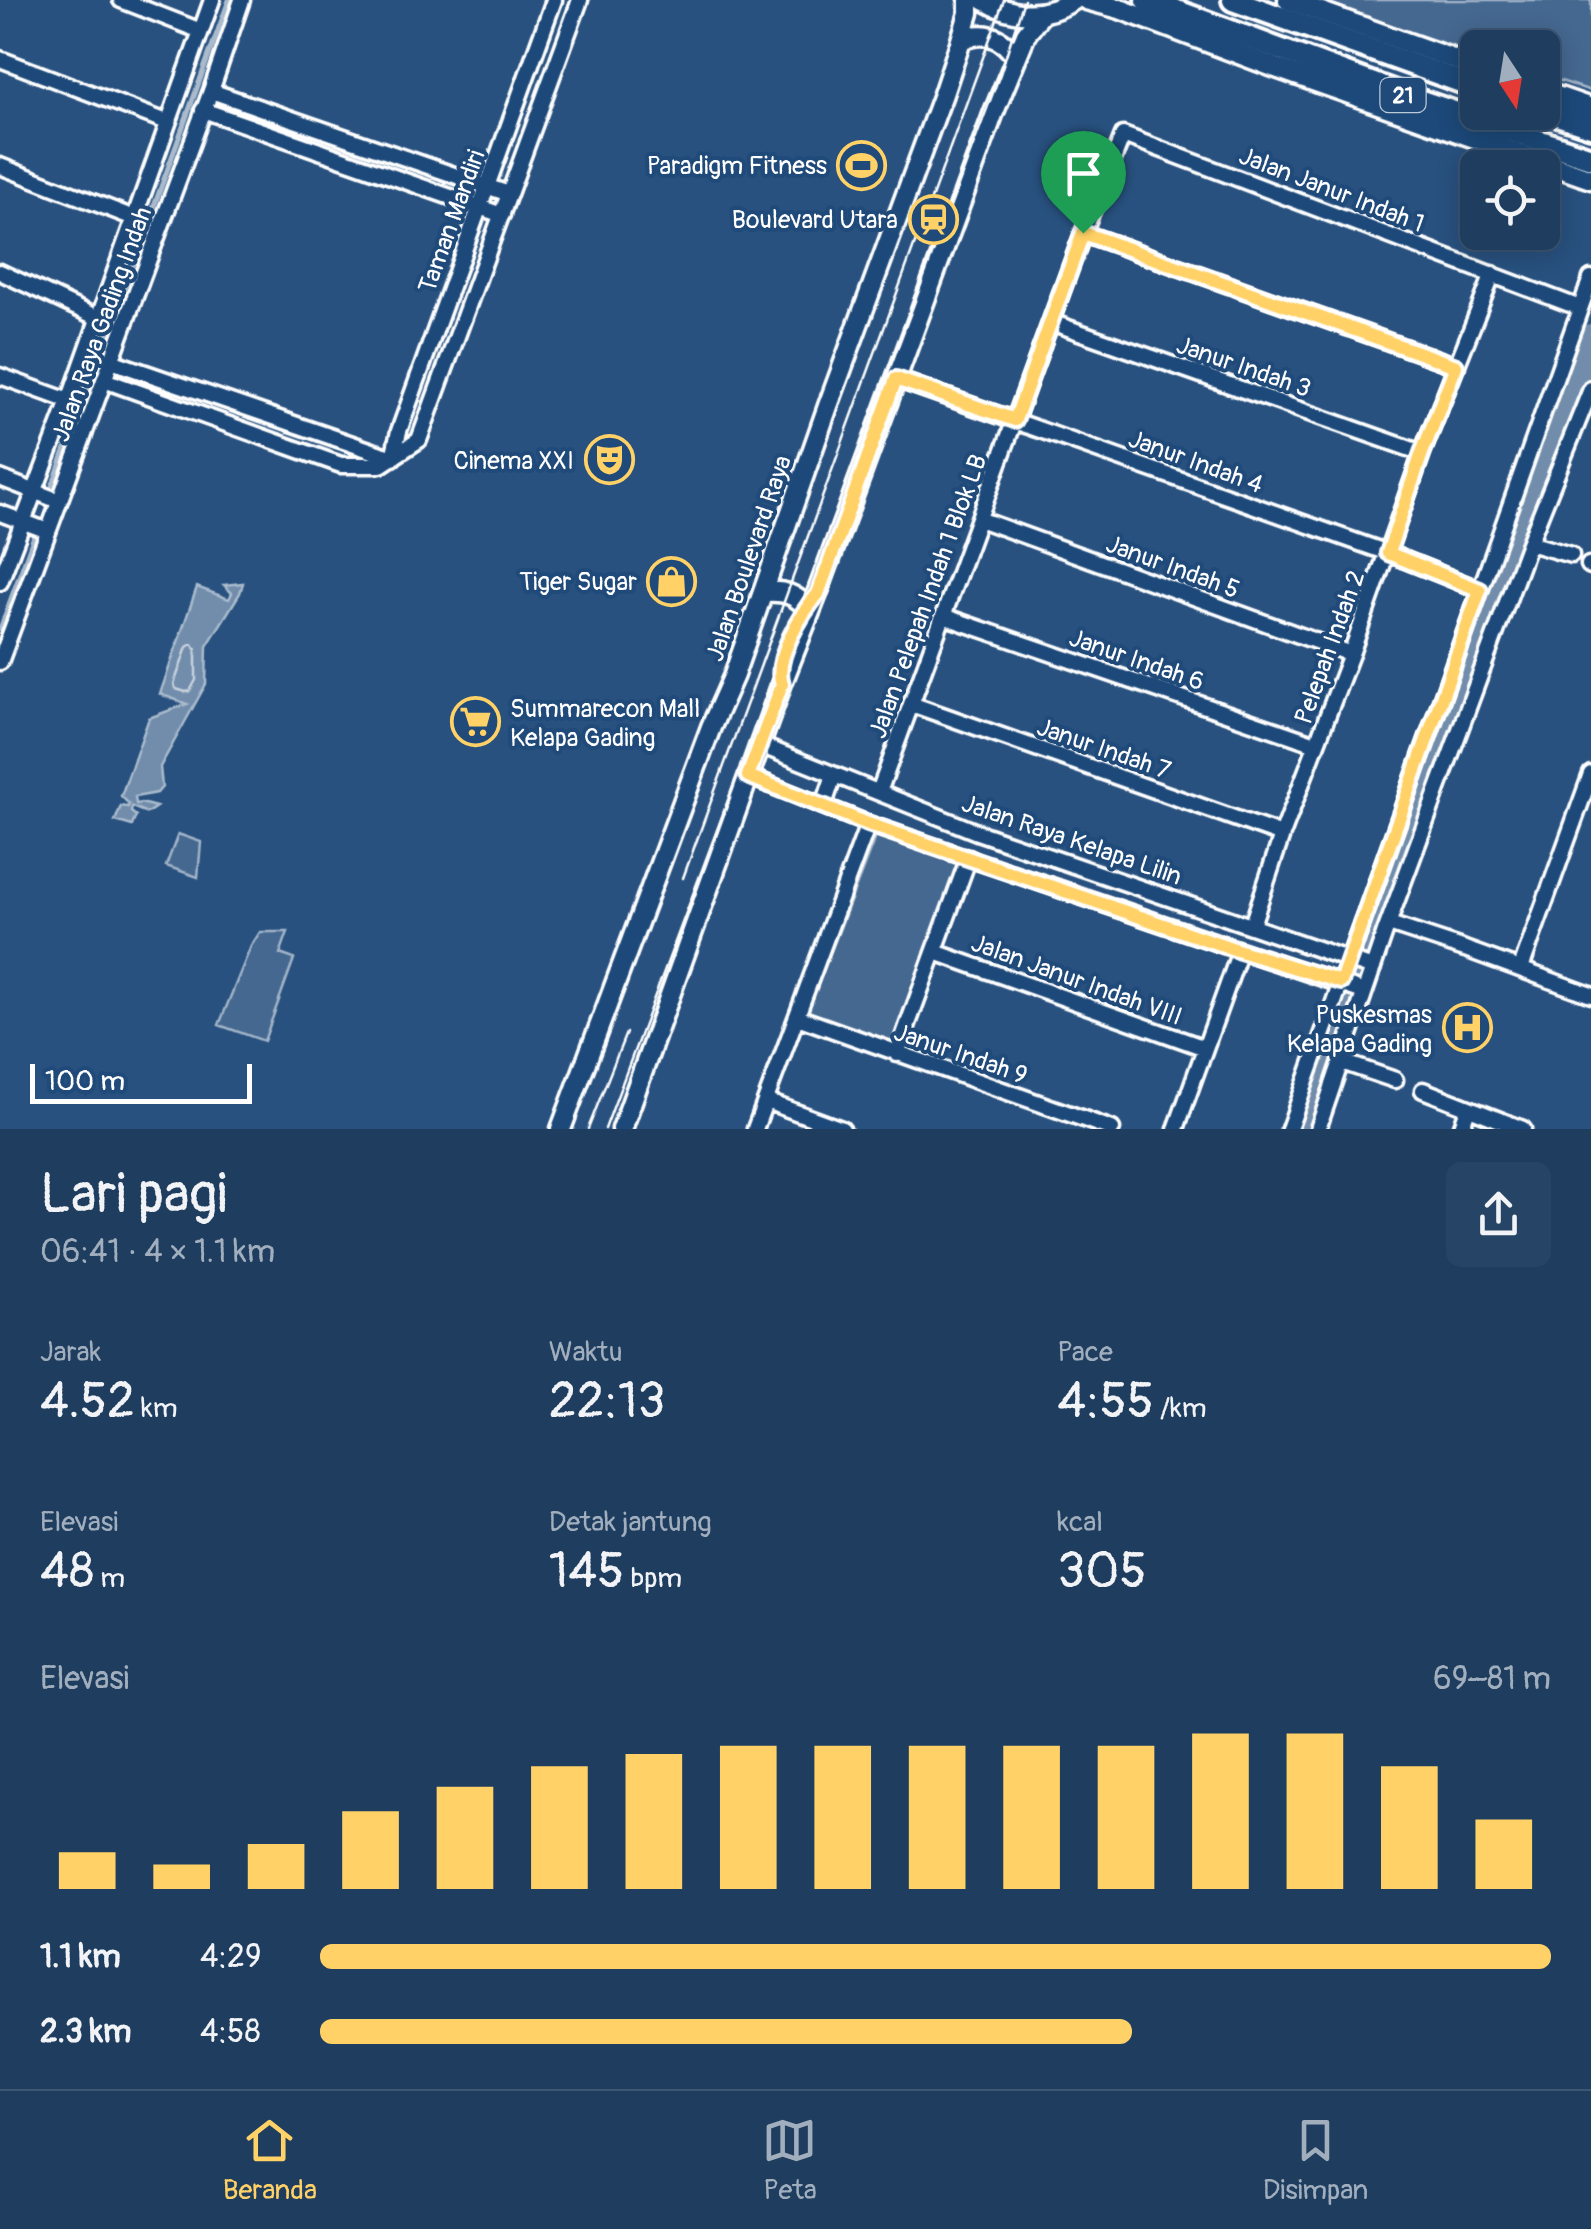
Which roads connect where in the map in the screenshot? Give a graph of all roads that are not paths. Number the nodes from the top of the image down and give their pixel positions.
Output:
1 (120, 0) edge
2 (212, 0) edge
3 (242, 0) edge
4 (554, 0) edge
5 (580, 0) edge
6 (969, 0) edge
7 (984, 0) edge
8 (1074, 0) edge
9 (1086, 0) edge
10 (1147, 0) edge
11 (1233, 0) edge
12 (1288, 0) edge
13 (1120, 5) edge
14 (1042, 13) junction
15 (201, 30) junction
16 (961, 40) junction
17 (1016, 56) junction
18 (0, 59) edge
19 (1460, 62) edge
20 (1460, 82) edge
21 (211, 91) junction
22 (1560, 97) edge
23 (1591, 108) edge
24 (204, 110) junction
25 (1560, 116) edge
26 (168, 122) junction
27 (1591, 126) edge
28 (1123, 135) joint
29 (384, 151) junction
30 (1591, 158) edge
31 (0, 166) edge
32 (377, 172) junction
33 (1591, 179) edge
34 (487, 188) junction
35 (509, 194) junction
36 (480, 207) junction
37 (502, 215) junction
38 (134, 218) junction
39 (1083, 233) junction
40 (0, 272) edge
41 (1493, 274) junction
42 (1591, 278) edge
43 (1580, 308) junction
44 (98, 318) junction
45 (1051, 322) junction
46 (111, 361) junction
47 (1456, 366) junction
48 (0, 376) edge
49 (896, 379) junction
50 (104, 380) junction
51 (1591, 389) edge
52 (68, 401) junction
53 (266, 415) junction
54 (1015, 420) junction
55 (286, 422) junction
56 (259, 436) junction
57 (280, 443) junction
58 (1422, 453) junction
59 (387, 461) junction
60 (0, 478) edge
61 (36, 491) junction
62 (57, 500) junction
63 (0, 513) edge
64 (979, 520) junction
65 (22, 521) junction
66 (48, 531) junction
67 (1529, 543) junction
68 (1388, 553) junction
69 (1570, 555) dead end
70 (0, 582) edge
71 (768, 583) junction
72 (1480, 590) junction
73 (812, 600) junction
74 (943, 616) junction
75 (1351, 654) junction
76 (0, 662) edge
77 (911, 704) junction
78 (1316, 744) junction
79 (760, 745) junction
80 (1591, 774) edge
81 (834, 775) junction
82 (748, 776) junction
83 (879, 792) junction
84 (824, 805) junction
85 (1574, 818) junction
86 (1591, 820) edge
87 (868, 824) junction
88 (1282, 835) junction
89 (970, 857) junction
90 (1252, 925) junction
91 (1387, 928) junction
92 (1240, 951) junction
93 (935, 952) junction
94 (1361, 964) junction
95 (1521, 968) junction
96 (1353, 987) junction
97 (1591, 995) edge
98 (797, 1017) junction
99 (1205, 1048) junction
100 (897, 1054) junction
101 (1342, 1062) junction
102 (1395, 1080) dead end
103 (1423, 1090) dead end
104 (766, 1101) junction
105 (1468, 1109) junction
106 (562, 1129) edge
107 (622, 1129) edge
108 (755, 1129) edge
109 (842, 1129) edge
110 (1112, 1129) edge
111 (1176, 1129) edge
112 (1289, 1129) edge
113 (1318, 1129) edge
114 (1461, 1129) edge
115 (1523, 1129) edge

1 - 15 street
2 - 15 street, Jalan Raya Gading Indah
3 - 21 street, Jalan Raya Gading Indah
4 - 34 street, Taman Mandiri
5 - 35 street, Taman Mandiri
6 - 16 main road, Jalan Boulevard Raya
7 - 14 main road
8 - 14 main road
9 - 13 main road
10 - 30 highway, 21
11 - 20 highway, 21
12 - 19 main road
13 - 33 main road
14 - 17 main road
15 - 26 street, Jalan Raya Gading Indah
16 - 17 main road
16 - 71 main road, Jalan Boulevard Raya
17 - 49 main road
18 - 26 street
21 - 24 street, Jalan Raya Gading Indah
21 - 29 street
22 - 23 main road
24 - 32 street
24 - 46 street, Jalan Raya Gading Indah
25 - 27 highway
26 - 38 street, Jalan Raya Gading Indah
28 - 39 street, Jalan Pelepah Indah 1 Blok LB
28 - 41 street, Jalan Janur Indah 1
29 - 32 street
29 - 34 street
31 - 38 street
32 - 36 street
34 - 35 street
34 - 36 street, Taman Mandiri
35 - 37 street, Taman Mandiri
36 - 37 street
36 - 59 street, Taman Mandiri
37 - 59 street, Taman Mandiri
38 - 44 street, Jalan Raya Gading Indah
39 - 45 street, Jalan Pelepah Indah 1 Blok LB
39 - 47 street
40 - 44 street
41 - 43 street, Jalan Janur Indah 1
41 - 47 street, Pelepah Indah 2
42 - 43 street
43 - 72 street
44 - 52 street, Jalan Raya Gading Indah
45 - 54 street, Jalan Pelepah Indah 1 Blok LB
45 - 58 street, Janur Indah 3
46 - 50 street, Jalan Raya Gading Indah
46 - 53 street
47 - 58 street, Pelepah Indah 2
48 - 52 street
49 - 54 street, Janur Indah 4
49 - 73 main road
50 - 56 street
50 - 62 street, Jalan Raya Gading Indah
51 - 67 street
52 - 61 street, Jalan Raya Gading Indah
53 - 55 street
53 - 56 street
54 - 64 street, Jalan Pelepah Indah 1 Blok LB
54 - 68 street, Janur Indah 4
55 - 57 street
55 - 59 street
56 - 57 street
57 - 59 street
58 - 68 street, Pelepah Indah 2
60 - 61 street
61 - 62 street
61 - 65 street, Jalan Raya Gading Indah
62 - 66 street, Jalan Raya Gading Indah
63 - 65 street
64 - 74 street, Jalan Pelepah Indah 1 Blok LB
64 - 75 street, Janur Indah 5
65 - 66 street
65 - 70 street, Jalan Raya Gading Indah
66 - 76 street, Jalan Raya Gading Indah
67 - 69 street
67 - 91 street
68 - 72 street, Janur Indah 4
68 - 75 street, Pelepah Indah 2
71 - 73 main road
71 - 106 main road, Jalan Boulevard Raya
72 - 94 street
73 - 79 main road
74 - 77 street, Jalan Pelepah Indah 1 Blok LB
74 - 78 street, Janur Indah 6
75 - 78 street, Pelepah Indah 2
77 - 83 street, Jalan Pelepah Indah 1 Blok LB
77 - 88 street, Janur Indah 7
78 - 88 street, Pelepah Indah 2
79 - 81 street, Jalan Raya Kelapa Lilin
79 - 82 main road
80 - 85 street
81 - 83 street, Jalan Raya Kelapa Lilin
81 - 84 street
82 - 84 street, Jalan Raya Kelapa Lilin
82 - 107 main road
83 - 90 street, Jalan Raya Kelapa Lilin
84 - 87 street, Jalan Raya Kelapa Lilin
85 - 86 street
85 - 95 street
87 - 89 street, Jalan Raya Kelapa Lilin
87 - 98 street
88 - 90 street, Pelepah Indah 2
89 - 92 street, Jalan Raya Kelapa Lilin
89 - 93 street
90 - 94 street, Jalan Raya Kelapa Lilin
91 - 94 street
91 - 95 street
92 - 96 street, Jalan Raya Kelapa Lilin
92 - 99 street
93 - 99 street, Jalan Janur Indah VIII
93 - 100 street
94 - 96 street
94 - 96 street
95 - 97 street
96 - 101 street
96 - 112 street
98 - 100 street, Janur Indah 9
98 - 104 street
99 - 111 street
100 - 110 street, Janur Indah 9
101 - 102 street
101 - 113 street
103 - 105 street
104 - 108 street
104 - 109 street
105 - 114 street
105 - 115 street

